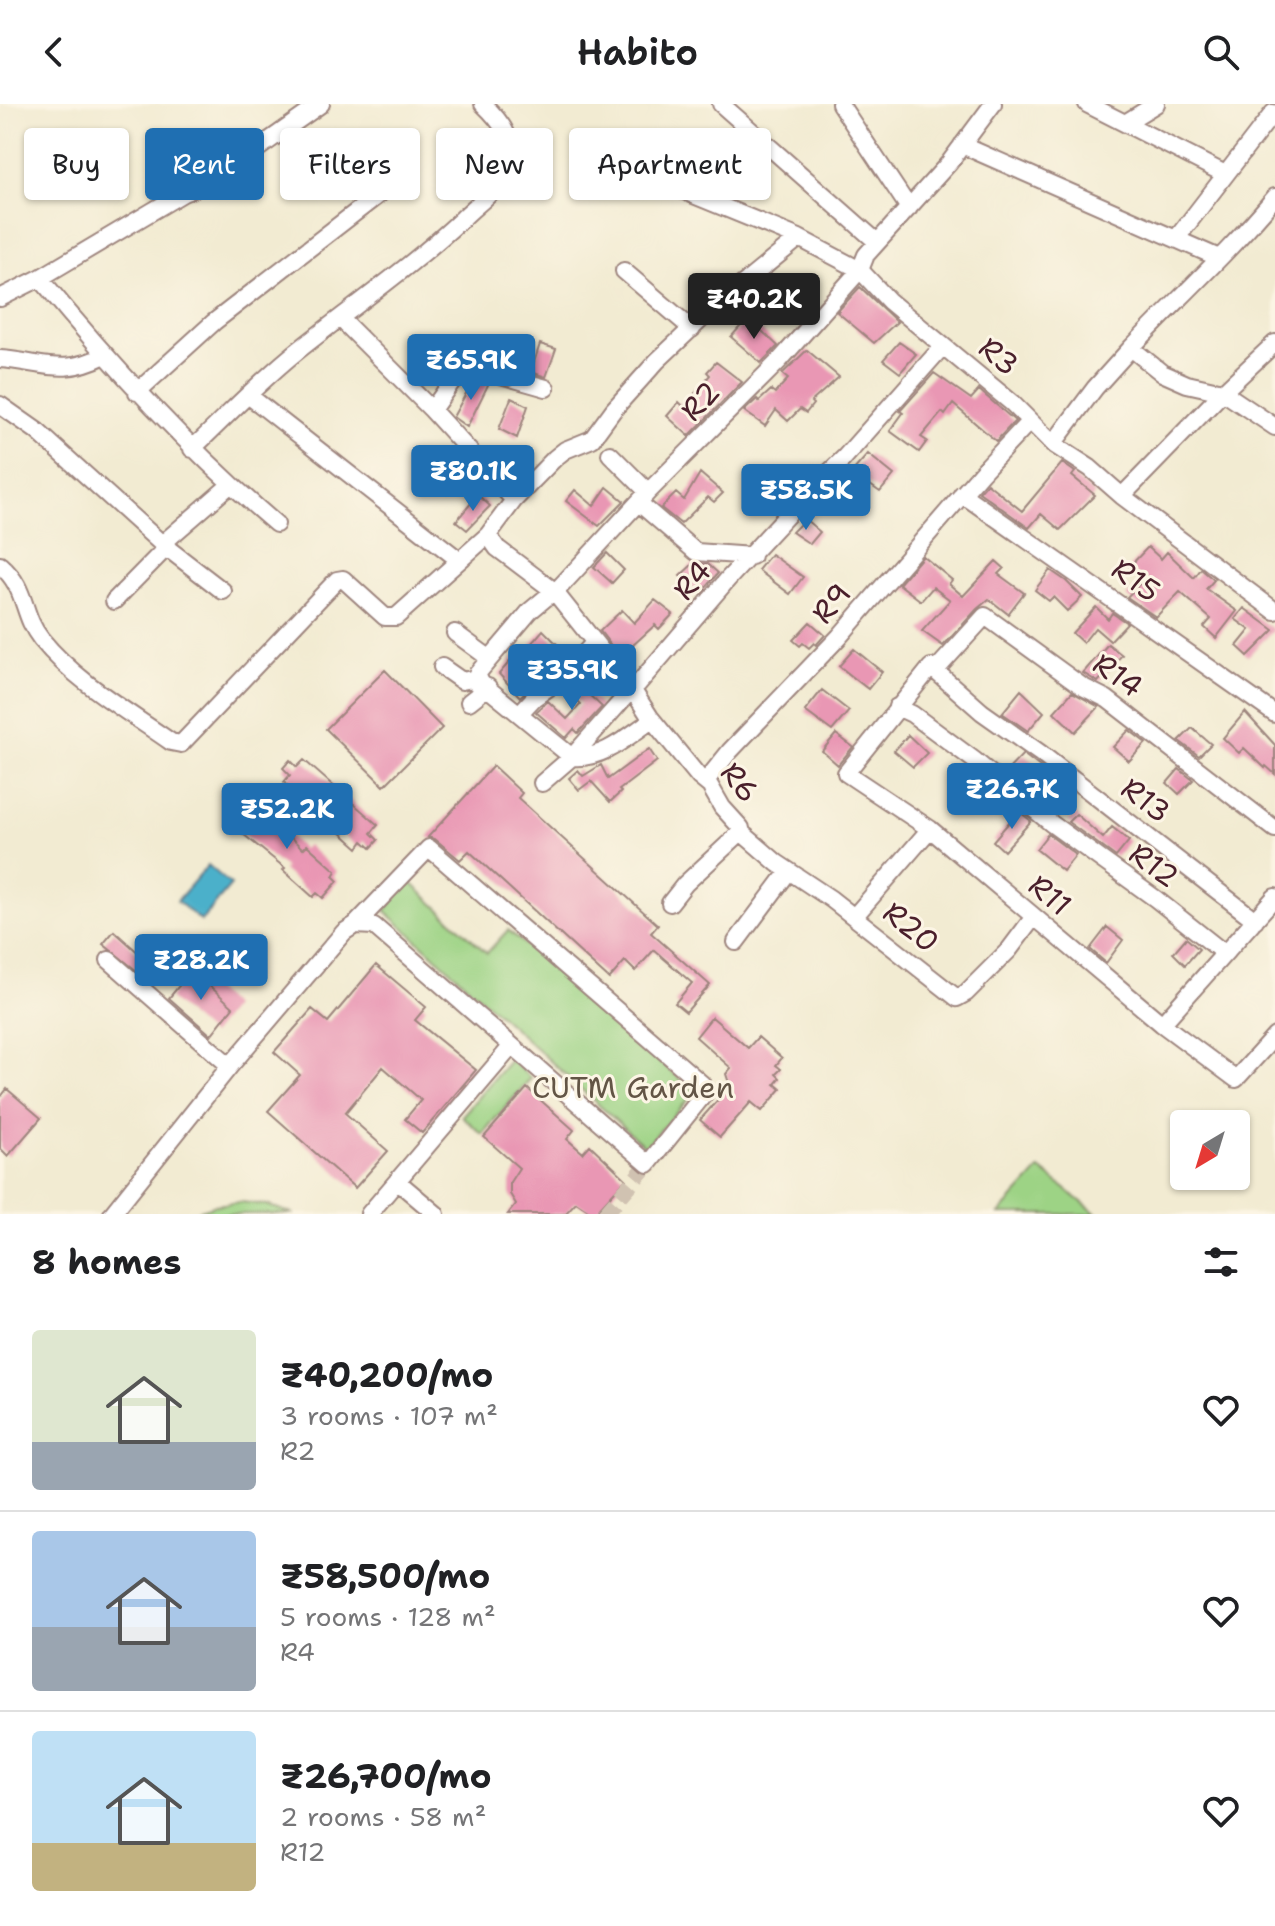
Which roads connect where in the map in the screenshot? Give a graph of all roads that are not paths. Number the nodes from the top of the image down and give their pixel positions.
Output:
1 (321, 104) edge
2 (483, 104) edge
3 (721, 104) edge
4 (840, 104) edge
5 (993, 104) edge
6 (1087, 104) edge
7 (1156, 104) edge
8 (1270, 108) edge
9 (1125, 123) junction
10 (962, 145) junction
11 (1225, 174) junction
12 (372, 200) edge
13 (706, 200) edge
14 (1274, 200) edge
15 (909, 208) junction
16 (799, 238) junction
17 (1176, 239) junction
18 (877, 242) junction
19 (1219, 258) junction
20 (860, 270) junction
21 (624, 271) dead end
22 (40, 278) junction
23 (0, 298) edge
24 (340, 318) junction
25 (692, 329) junction
26 (1275, 343) edge
27 (943, 346) junction
28 (1131, 348) junction
29 (105, 355) junction
30 (0, 359) edge
31 (546, 388) dead end
32 (137, 392) junction
33 (1223, 392) junction
34 (248, 395) junction
35 (0, 405) edge
36 (432, 410) junction
37 (1029, 422) junction
38 (1275, 427) edge
39 (1053, 444) junction
40 (192, 449) junction
41 (610, 454) dead end
42 (230, 485) junction
43 (962, 494) junction
44 (1122, 496) junction
45 (644, 497) junction
46 (514, 500) junction
47 (276, 524) dead end
48 (488, 535) junction
49 (165, 545) junction
50 (752, 556) junction
51 (459, 560) junction
52 (0, 565) edge
53 (223, 591) dead end
54 (554, 591) junction
55 (114, 601) dead end
56 (1275, 611) edge
57 (455, 633) dead end
58 (594, 643) junction
59 (489, 658) junction
60 (442, 667) dead end
61 (935, 671) junction
62 (475, 676) junction
63 (487, 689) junction
64 (632, 689) junction
65 (469, 702) dead end
66 (897, 707) junction
67 (520, 713) junction
68 (1275, 714) edge
69 (652, 720) junction
70 (572, 757) junction
71 (705, 782) junction
72 (542, 783) dead end
73 (930, 829) junction
74 (1275, 829) edge
75 (741, 832) junction
76 (789, 871) junction
77 (1275, 897) edge
78 (670, 903) dead end
79 (854, 917) junction
80 (1033, 918) junction
81 (1255, 920) junction
82 (350, 928) junction
83 (736, 942) dead end
84 (1224, 953) junction
85 (109, 960) dead end
86 (1162, 1024) junction
87 (1275, 1036) edge
88 (511, 1047) junction
89 (230, 1066) junction
90 (397, 1181) junction
91 (112, 1214) edge
92 (369, 1214) edge
93 (436, 1214) edge

1 - 22 street
2 - 24 street
3 - 18 street
4 - 15 street
5 - 10 street
6 - 9 street
7 - 9 street
8 - 11 street
9 - 11 street
10 - 15 street
10 - 17 street
11 - 17 street
12 - 32 street
13 - 16 street
14 - 19 street
15 - 18 street
16 - 20 street
16 - 25 street, R2
17 - 19 street
18 - 20 street
19 - 28 street
20 - 27 street, R3
20 - 45 street, R2
21 - 25 street
22 - 23 street
22 - 29 street
24 - 34 street
24 - 36 street
25 - 46 street, R2
26 - 33 street
27 - 37 street, R3
27 - 50 street, R4
28 - 33 street
28 - 39 street
29 - 30 street
29 - 32 street
31 - 36 street
32 - 40 street
33 - 38 street
33 - 44 street
34 - 40 street
34 - 51 street
35 - 49 street
36 - 46 street
37 - 39 street, R3
37 - 43 street, R9
39 - 44 street, R3
40 - 42 street
41 - 45 street
42 - 47 street
42 - 49 street
43 - 68 street, R15
43 - 71 street, R9
44 - 56 street, R3
45 - 50 street
45 - 54 street, R2
46 - 48 street, R2
48 - 51 street, R2
48 - 54 street
49 - 53 street
49 - 55 street
50 - 64 street, R4
51 - 52 street, R2
54 - 58 street
54 - 59 street, R2
57 - 59 street
58 - 64 street
58 - 67 street
59 - 62 street, R2
60 - 62 street
61 - 66 street
61 - 74 street, R14
61 - 81 street, R13
62 - 63 street
63 - 65 street
63 - 67 street
64 - 69 street, R6
64 - 70 street, R4
66 - 73 street, R11
66 - 84 street, R12
67 - 70 street
69 - 70 street
69 - 71 street, R6
70 - 72 street, R4
71 - 75 street, R6
73 - 79 street
73 - 80 street, R11
75 - 76 street, R20
75 - 78 street, R6
76 - 79 street, R20
76 - 83 street
77 - 81 street
79 - 80 street, R20
80 - 86 street, R11
81 - 84 street
82 - 88 street
82 - 88 street
82 - 89 street
84 - 86 street
85 - 89 street
86 - 87 street, R11
88 - 90 street
89 - 91 street
90 - 92 street
90 - 93 street

